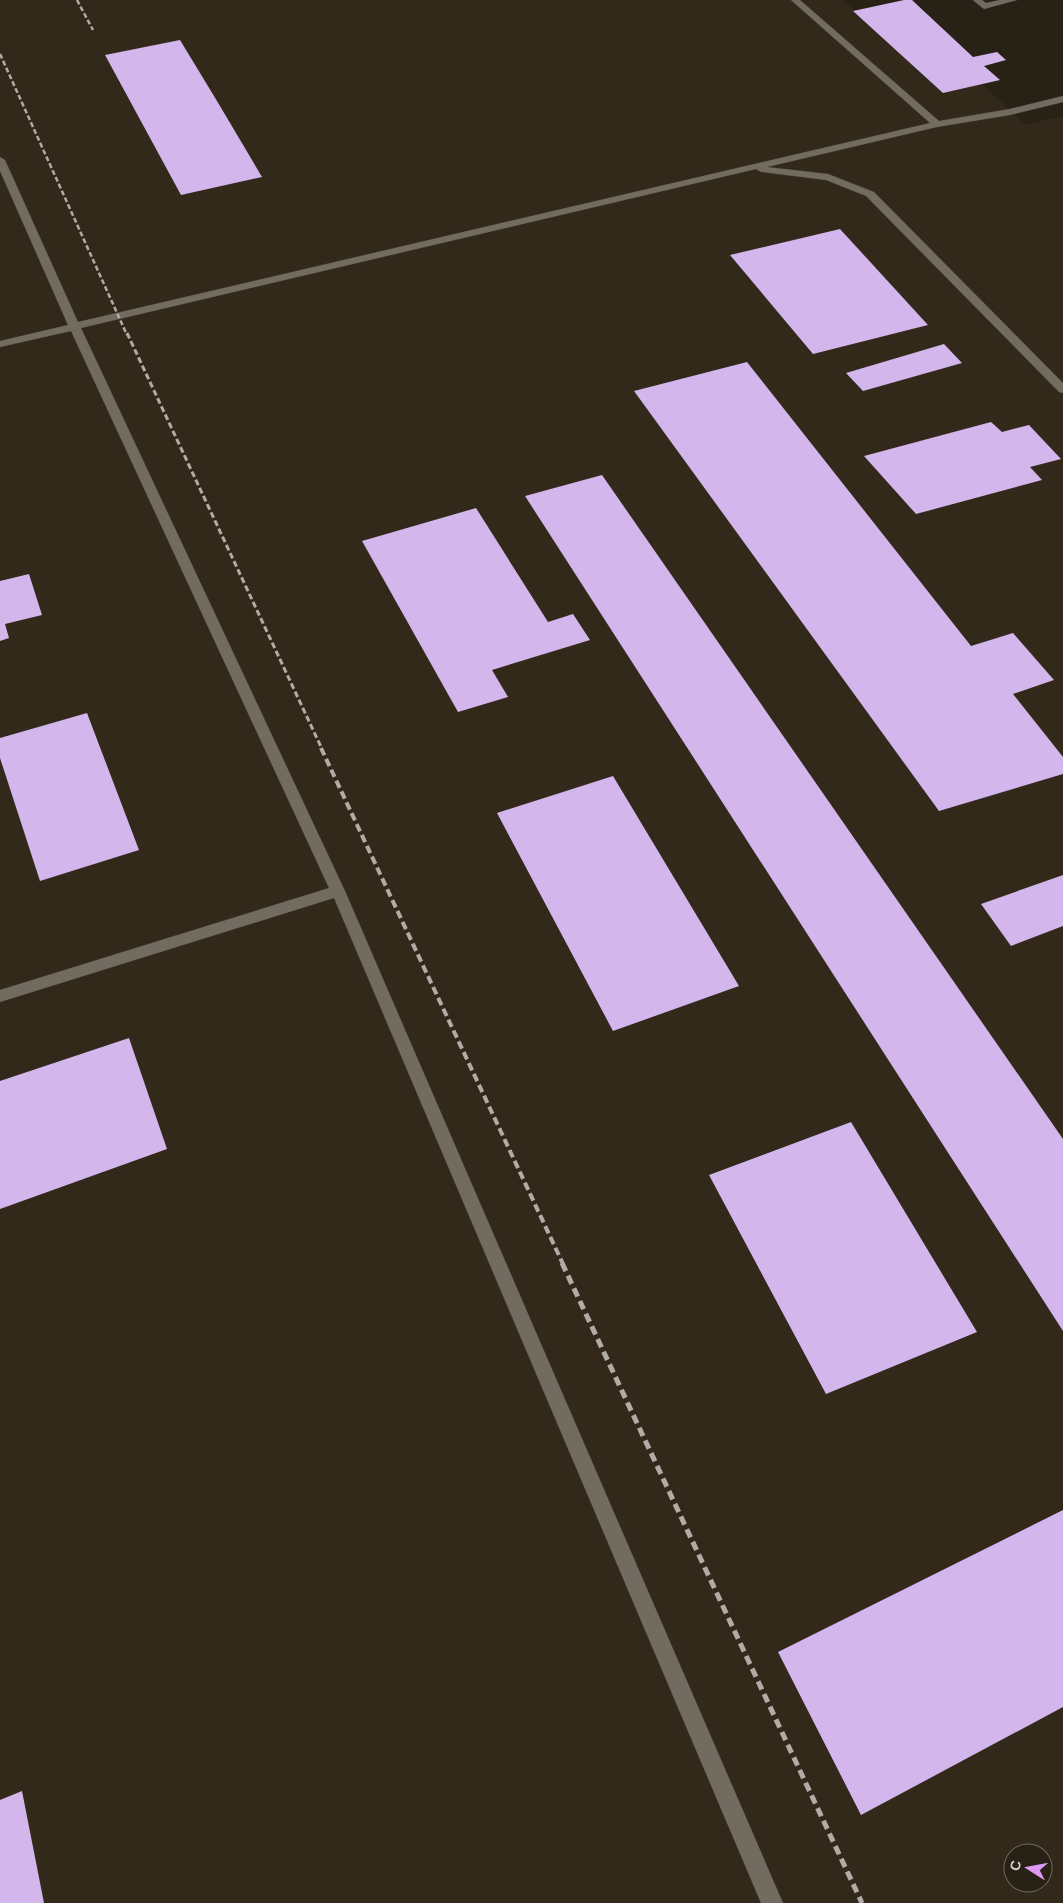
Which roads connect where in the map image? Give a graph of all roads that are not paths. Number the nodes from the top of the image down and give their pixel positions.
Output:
1 (795, 0) edge
2 (977, 0) edge
3 (1013, 0) edge
4 (1063, 99) edge
5 (937, 124) junction
6 (0, 160) edge
7 (751, 168) junction
8 (75, 327) junction
9 (0, 344) edge
10 (1063, 390) edge
11 (338, 891) junction
12 (0, 996) edge
13 (772, 1903) edge

1 - 5 lane
2 - 3 lane
4 - 5 lane
5 - 7 lane
6 - 8 lane
7 - 8 lane
7 - 10 lane
8 - 9 lane
8 - 11 lane
11 - 12 lane
11 - 13 lane

